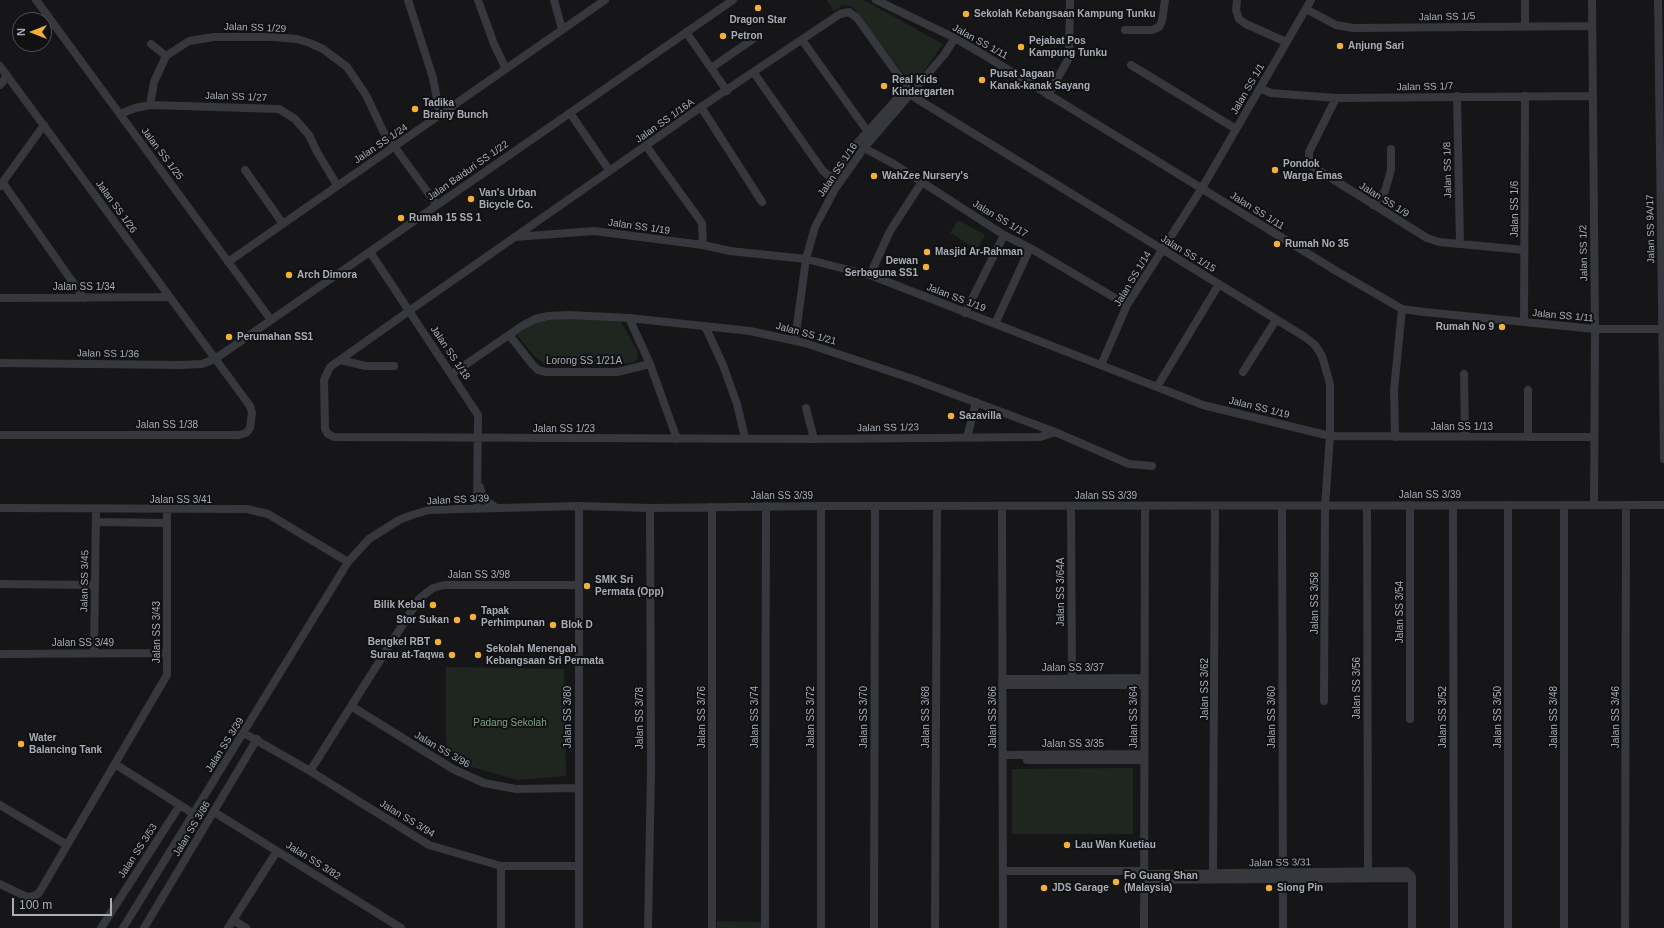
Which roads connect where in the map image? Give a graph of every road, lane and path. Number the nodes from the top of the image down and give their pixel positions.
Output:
1 (36, 0) edge
2 (408, 0) edge
3 (478, 0) edge
4 (554, 0) edge
5 (605, 0) edge
6 (733, 0) edge
7 (876, 0) edge
8 (1070, 0) edge
9 (1165, 0) edge
10 (1237, 0) edge
11 (1311, 0) edge
12 (1525, 0) edge
13 (1592, 0) edge
14 (1658, 0) edge
15 (1306, 9) junction
16 (1525, 26) junction
17 (1592, 26) junction
18 (562, 29) junction
19 (1125, 30) dead end
20 (686, 32) junction
21 (758, 35) dead end
22 (955, 38) junction
23 (1661, 38) edge
24 (802, 40) junction
25 (1286, 42) junction
26 (151, 44) dead end
27 (166, 56) junction
28 (1131, 65) dead end
29 (0, 66) edge
30 (711, 68) junction
31 (506, 69) junction
32 (754, 73) junction
33 (7, 76) junction
34 (0, 85) edge
35 (1260, 88) junction
36 (727, 91) junction
37 (909, 91) junction
38 (1048, 95) junction
39 (1457, 96) junction
40 (1525, 96) junction
41 (1593, 96) junction
42 (1336, 98) junction
43 (150, 105) junction
44 (701, 107) junction
45 (1662, 110) edge
46 (570, 113) junction
47 (120, 114) junction
48 (440, 115) junction
49 (44, 125) junction
50 (1236, 129) junction
51 (868, 132) junction
52 (647, 147) junction
53 (395, 148) junction
54 (864, 148) junction
55 (1391, 149) dead end
56 (245, 170) dead end
57 (609, 170) junction
58 (1662, 181) edge
59 (922, 182) junction
60 (1, 185) edge
61 (337, 185) junction
62 (1202, 188) junction
63 (762, 202) dead end
64 (1373, 205) junction
65 (436, 206) junction
66 (283, 224) junction
67 (1004, 235) junction
68 (515, 237) junction
69 (1460, 244) junction
70 (703, 245) junction
71 (1030, 248) junction
72 (1162, 250) junction
73 (1524, 250) junction
74 (370, 252) junction
75 (1662, 253) edge
76 (806, 259) junction
77 (228, 262) junction
78 (870, 275) junction
79 (1219, 284) junction
80 (169, 297) junction
81 (0, 298) edge
82 (84, 298) junction
83 (1127, 305) junction
84 (1402, 309) junction
85 (409, 311) junction
86 (965, 313) junction
87 (629, 318) junction
88 (271, 320) junction
89 (1276, 320) junction
90 (1663, 321) edge
91 (1524, 322) junction
92 (996, 324) junction
93 (706, 326) junction
94 (1595, 329) junction
95 (1662, 329) junction
96 (510, 336) junction
97 (795, 340) junction
98 (215, 359) junction
99 (341, 360) junction
100 (0, 363) edge
101 (650, 364) junction
102 (1102, 365) junction
103 (394, 366) dead end
104 (1243, 372) dead end
105 (452, 374) junction
106 (1464, 374) dead end
107 (1157, 387) junction
108 (1528, 390) dead end
109 (1663, 393) edge
110 (976, 402) junction
111 (806, 408) dead end
112 (1055, 432) junction
113 (0, 435) edge
114 (1330, 436) junction
115 (1395, 437) junction
116 (1465, 437) junction
117 (1528, 437) junction
118 (1594, 437) junction
119 (745, 438) junction
120 (967, 438) junction
121 (479, 439) junction
122 (677, 439) junction
123 (814, 439) junction
124 (1664, 459) edge
125 (1152, 466) dead end
126 (478, 476) junction
127 (1410, 505) junction
128 (1453, 505) junction
129 (1508, 505) junction
130 (1564, 505) junction
131 (1594, 505) junction
132 (1626, 505) junction
133 (1664, 505) edge
134 (579, 506) junction
135 (766, 506) junction
136 (821, 506) junction
137 (1002, 506) junction
138 (1071, 506) junction
139 (1145, 506) junction
140 (1215, 506) junction
141 (1282, 506) junction
142 (1326, 506) junction
143 (1367, 506) junction
144 (712, 507) junction
145 (875, 507) junction
146 (937, 507) junction
147 (0, 508) edge
148 (477, 508) junction
149 (495, 508) junction
150 (650, 508) junction
151 (96, 510) junction
152 (167, 510) junction
153 (96, 522) junction
154 (167, 523) junction
155 (348, 562) junction
156 (0, 584) edge
157 (95, 585) junction
158 (578, 585) junction
159 (94, 653) junction
160 (167, 653) junction
161 (0, 654) edge
162 (1072, 678) junction
163 (1144, 681) junction
164 (1002, 682) junction
165 (1324, 701) dead end
166 (351, 706) junction
167 (1410, 719) dead end
168 (244, 733) junction
169 (257, 739) junction
170 (1144, 757) junction
171 (1003, 758) junction
172 (115, 764) junction
173 (310, 771) junction
174 (578, 788) junction
175 (0, 805) edge
176 (180, 805) junction
177 (214, 812) junction
178 (194, 814) junction
179 (68, 845) junction
180 (277, 851) junction
181 (501, 866) junction
182 (579, 866) junction
183 (1003, 871) junction
184 (1368, 871) junction
185 (1213, 873) junction
186 (1144, 875) junction
187 (1282, 876) junction
188 (1412, 878) junction
189 (0, 884) edge
190 (233, 920) junction
191 (101, 928) edge
192 (123, 928) edge
193 (144, 928) edge
194 (228, 928) edge
195 (246, 928) edge
196 (402, 928) edge
197 (501, 928) edge
198 (579, 928) edge
199 (648, 928) edge
200 (712, 928) edge
201 (765, 928) edge
202 (821, 928) edge
203 (874, 928) edge
204 (935, 928) edge
205 (1003, 928) edge
206 (1144, 928) edge
207 (1283, 928) edge
208 (1412, 928) edge
209 (1454, 928) edge
210 (1508, 928) edge
211 (1564, 928) edge
212 (1625, 928) edge

1 - 47 street, Jalan SS 1/25
2 - 48 street
3 - 31 street
4 - 18 street
5 - 18 street, Jalan SS 1/24
6 - 20 street, Jalan Baiduri SS 1/22
7 - 22 street, Jalan SS 1/11
8 - 38 street
9 - 19 street
10 - 25 street
11 - 15 street, Jalan SS 1/1
12 - 16 street
13 - 17 street, Jalan SS 1/2
14 - 23 street, Jalan SS 9A/17
15 - 16 street, Jalan SS 1/5
15 - 25 street, Jalan SS 1/1
16 - 17 street, Jalan SS 1/5
17 - 41 street, Jalan SS 1/2
18 - 31 street, Jalan SS 1/24
20 - 30 street
20 - 46 street, Jalan Baiduri SS 1/22
21 - 30 street
22 - 37 street, Jalan SS 1/16
22 - 38 street, Jalan SS 1/11
23 - 45 street, Jalan SS 9A/17
24 - 32 street, Jalan SS 1/16A
24 - 37 street, Jalan SS 1/16A
24 - 51 street
25 - 35 street, Jalan SS 1/1
26 - 27 street
27 - 43 street
27 - 53 street, Jalan SS 1/29
28 - 50 street
29 - 33 street, Jalan SS 1/26
30 - 36 street
31 - 48 street, Jalan SS 1/24
32 - 36 street, Jalan SS 1/16A
32 - 51 street, Jalan SS 1/16
33 - 34 street
33 - 49 street, Jalan SS 1/26
35 - 42 street, Jalan SS 1/7
35 - 50 street, Jalan SS 1/1
36 - 44 street, Jalan SS 1/16A
37 - 51 street, Jalan SS 1/16
37 - 54 street, Jalan SS 1/16
37 - 72 street, Jalan SS 1/15
38 - 62 street, Jalan SS 1/11
39 - 40 street, Jalan SS 1/7
39 - 42 street, Jalan SS 1/7
39 - 69 street, Jalan SS 1/8
40 - 41 street, Jalan SS 1/7
40 - 73 street, Jalan SS 1/6
41 - 94 street, Jalan SS 1/2
42 - 64 street, Jalan SS 1/9
43 - 47 street, Jalan SS 1/27
43 - 61 street, Jalan SS 1/27
44 - 52 street, Jalan SS 1/16A
44 - 63 street
45 - 58 street, Jalan SS 9A/17
46 - 57 street
46 - 65 street, Jalan Baiduri SS 1/22
47 - 77 street, Jalan SS 1/25
48 - 53 street, Jalan SS 1/24
49 - 60 street
49 - 80 street, Jalan SS 1/26
50 - 62 street, Jalan SS 1/1
52 - 57 street, Jalan SS 1/16A
52 - 70 street
53 - 61 street, Jalan SS 1/24
53 - 65 street, Jalan SS 1/29
54 - 59 street, Jalan SS 1/17
54 - 76 street, Jalan SS 1/16
55 - 64 street
56 - 66 street
57 - 68 street, Jalan SS 1/16A
58 - 75 street, Jalan SS 9A/17
59 - 67 street, Jalan SS 1/17
59 - 78 street
60 - 82 street
61 - 66 street, Jalan SS 1/24
62 - 72 street, Jalan SS 1/14
62 - 84 street, Jalan SS 1/11
64 - 69 street, Jalan SS 1/9
65 - 74 street, Jalan Baiduri SS 1/22
66 - 77 street, Jalan SS 1/24
67 - 71 street, Jalan SS 1/17
67 - 86 street
68 - 70 street, Jalan SS 1/19
68 - 85 street, Jalan SS 1/16A
69 - 73 street, Jalan SS 1/9
70 - 76 street, Jalan SS 1/19
71 - 83 street, Jalan SS 1/17
71 - 92 street
72 - 79 street, Jalan SS 1/15
72 - 83 street, Jalan SS 1/14
73 - 91 street, Jalan SS 1/6
74 - 85 street, Jalan SS 1/18
74 - 88 street, Jalan Baiduri SS 1/22
75 - 90 street, Jalan SS 9A/17
76 - 78 street, Jalan SS 1/19
76 - 97 street, Jalan SS 1/16
77 - 88 street, Jalan SS 1/25
78 - 86 street, Jalan SS 1/19
79 - 89 street, Jalan SS 1/15
79 - 107 street
80 - 82 street, Jalan SS 1/34
80 - 98 street, Jalan SS 1/26
81 - 82 street, Jalan SS 1/34
83 - 102 street, Jalan SS 1/14
84 - 91 street, Jalan SS 1/11
84 - 115 street
85 - 99 street, Jalan SS 1/23
85 - 105 street, Jalan SS 1/18
86 - 92 street, Jalan SS 1/19
87 - 93 street, Jalan SS 1/21
87 - 96 street, Jalan SS 1/21
87 - 101 street
88 - 98 street, Jalan Baiduri SS 1/22
89 - 104 street
89 - 114 street, Jalan SS 1/15
90 - 95 street, Jalan SS 9A/17
91 - 94 street, Jalan SS 1/11
92 - 102 street, Jalan SS 1/19
93 - 97 street, Jalan SS 1/21
93 - 119 street
94 - 95 street, Jalan SS 1/11
94 - 118 street, Jalan SS 1/2
95 - 109 street, Jalan SS 9A/17
96 - 101 street, Lorong SS 1/21A
96 - 105 street, Jalan SS 1/21
97 - 110 street, Jalan SS 1/21
98 - 100 street, Jalan SS 1/36
98 - 113 street, Jalan SS 1/38
99 - 103 street
99 - 121 street, Jalan SS 1/23
101 - 122 street
102 - 107 street, Jalan SS 1/19
105 - 121 street, Jalan SS 1/18
106 - 116 street
107 - 114 street, Jalan SS 1/19
108 - 117 street
109 - 124 street, Jalan SS 9A/17
110 - 112 street, Jalan SS 1/21
110 - 120 street
111 - 123 street
112 - 120 street, Jalan SS 1/23
112 - 125 street, Jalan SS 1/21
114 - 115 street, Jalan SS 1/13
114 - 142 street, Jalan SS 1/15
115 - 116 street, Jalan SS 1/13
116 - 117 street, Jalan SS 1/13
117 - 118 street, Jalan SS 1/13
118 - 131 street, Jalan SS 1/2
119 - 122 street, Jalan SS 1/23
119 - 123 street, Jalan SS 1/23
120 - 123 street, Jalan SS 1/23
121 - 122 street, Jalan SS 1/23
121 - 126 street, Jalan SS 1/18
126 - 148 street, Jalan SS 1/18
126 - 149 street, Jalan SS 1/18
127 - 128 street, Jalan SS 3/39
127 - 143 street, Jalan SS 3/39
127 - 167 street, Jalan SS 3/54
128 - 129 street, Jalan SS 3/39
128 - 209 street, Jalan SS 3/52
129 - 130 street, Jalan SS 3/39
129 - 210 street, Jalan SS 3/50
130 - 131 street, Jalan SS 3/39
130 - 211 street, Jalan SS 3/48
131 - 132 street, Jalan SS 3/39
132 - 133 street, Jalan SS 3/39
132 - 212 street, Jalan SS 3/46
134 - 149 street, Jalan SS 3/39
134 - 150 street, Jalan SS 3/39
134 - 158 street, Jalan SS 3/80
135 - 136 street, Jalan SS 3/39
135 - 144 street, Jalan SS 3/39
135 - 201 street, Jalan SS 3/74
136 - 145 street, Jalan SS 3/39
136 - 202 street, Jalan SS 3/72
137 - 138 street, Jalan SS 3/39
137 - 146 street, Jalan SS 3/39
137 - 164 street, Jalan SS 3/66
138 - 139 street, Jalan SS 3/39
138 - 162 street, Jalan SS 3/64A
139 - 140 street, Jalan SS 3/39
139 - 163 street, Jalan SS 3/64
140 - 141 street, Jalan SS 3/39
140 - 185 street, Jalan SS 3/62
141 - 142 street, Jalan SS 3/39
141 - 187 street, Jalan SS 3/60
142 - 143 street, Jalan SS 3/39
142 - 165 street, Jalan SS 3/58
143 - 184 street, Jalan SS 3/56
144 - 150 street, Jalan SS 3/39
144 - 200 street, Jalan SS 3/76
145 - 146 street, Jalan SS 3/39
145 - 203 street, Jalan SS 3/70
146 - 204 street, Jalan SS 3/68
147 - 151 street, Jalan SS 3/41
148 - 149 street, Jalan SS 3/39
148 - 155 street, Jalan SS 3/39
150 - 199 street, Jalan SS 3/78
151 - 152 street, Jalan SS 3/41
151 - 153 street, Jalan SS 3/45
152 - 154 street, Jalan SS 3/43
152 - 155 street, Jalan SS 3/41
153 - 154 street
153 - 157 street, Jalan SS 3/45
154 - 160 street, Jalan SS 3/43
155 - 168 street, Jalan SS 3/39
156 - 157 street
157 - 159 street, Jalan SS 3/45
158 - 166 street, Jalan SS 3/98
158 - 174 street, Jalan SS 3/80
159 - 160 street, Jalan SS 3/49
159 - 161 street, Jalan SS 3/49
160 - 172 street, Jalan SS 3/43
162 - 163 street, Jalan SS 3/37
162 - 164 street, Jalan SS 3/37
163 - 164 street, Jalan SS 3/37
163 - 170 street, Jalan SS 3/64
164 - 171 street, Jalan SS 3/66
166 - 173 street, Jalan SS 3/98
166 - 174 street, Jalan SS 3/96
168 - 169 street, Jalan SS 3/94
168 - 178 street, Jalan SS 3/39
169 - 173 street, Jalan SS 3/94
169 - 177 street, Jalan SS 3/86
170 - 171 street, Jalan SS 3/35
170 - 186 street, Jalan SS 3/64
171 - 183 street, Jalan SS 3/66
172 - 176 street
172 - 179 street, Jalan SS 3/43
173 - 181 street, Jalan SS 3/94
174 - 182 street, Jalan SS 3/80
175 - 179 street
176 - 178 street
176 - 191 street, Jalan SS 3/53
177 - 180 street, Jalan SS 3/82
177 - 193 street, Jalan SS 3/86
178 - 192 street, Jalan SS 3/39
179 - 189 street, Jalan SS 3/43
180 - 190 street
180 - 196 street, Jalan SS 3/82
181 - 182 street, Jalan SS 3/94
181 - 197 street
182 - 198 street, Jalan SS 3/80
183 - 186 street
183 - 205 street, Jalan SS 3/66
184 - 187 street, Jalan SS 3/31
184 - 188 street, Jalan SS 3/31
185 - 186 street, Jalan SS 3/31
185 - 187 street, Jalan SS 3/31
186 - 187 street, Jalan SS 3/31
186 - 206 street, Jalan SS 3/64
187 - 188 street, Jalan SS 3/31
187 - 207 street, Jalan SS 3/60
188 - 208 street
190 - 194 street
190 - 195 street

